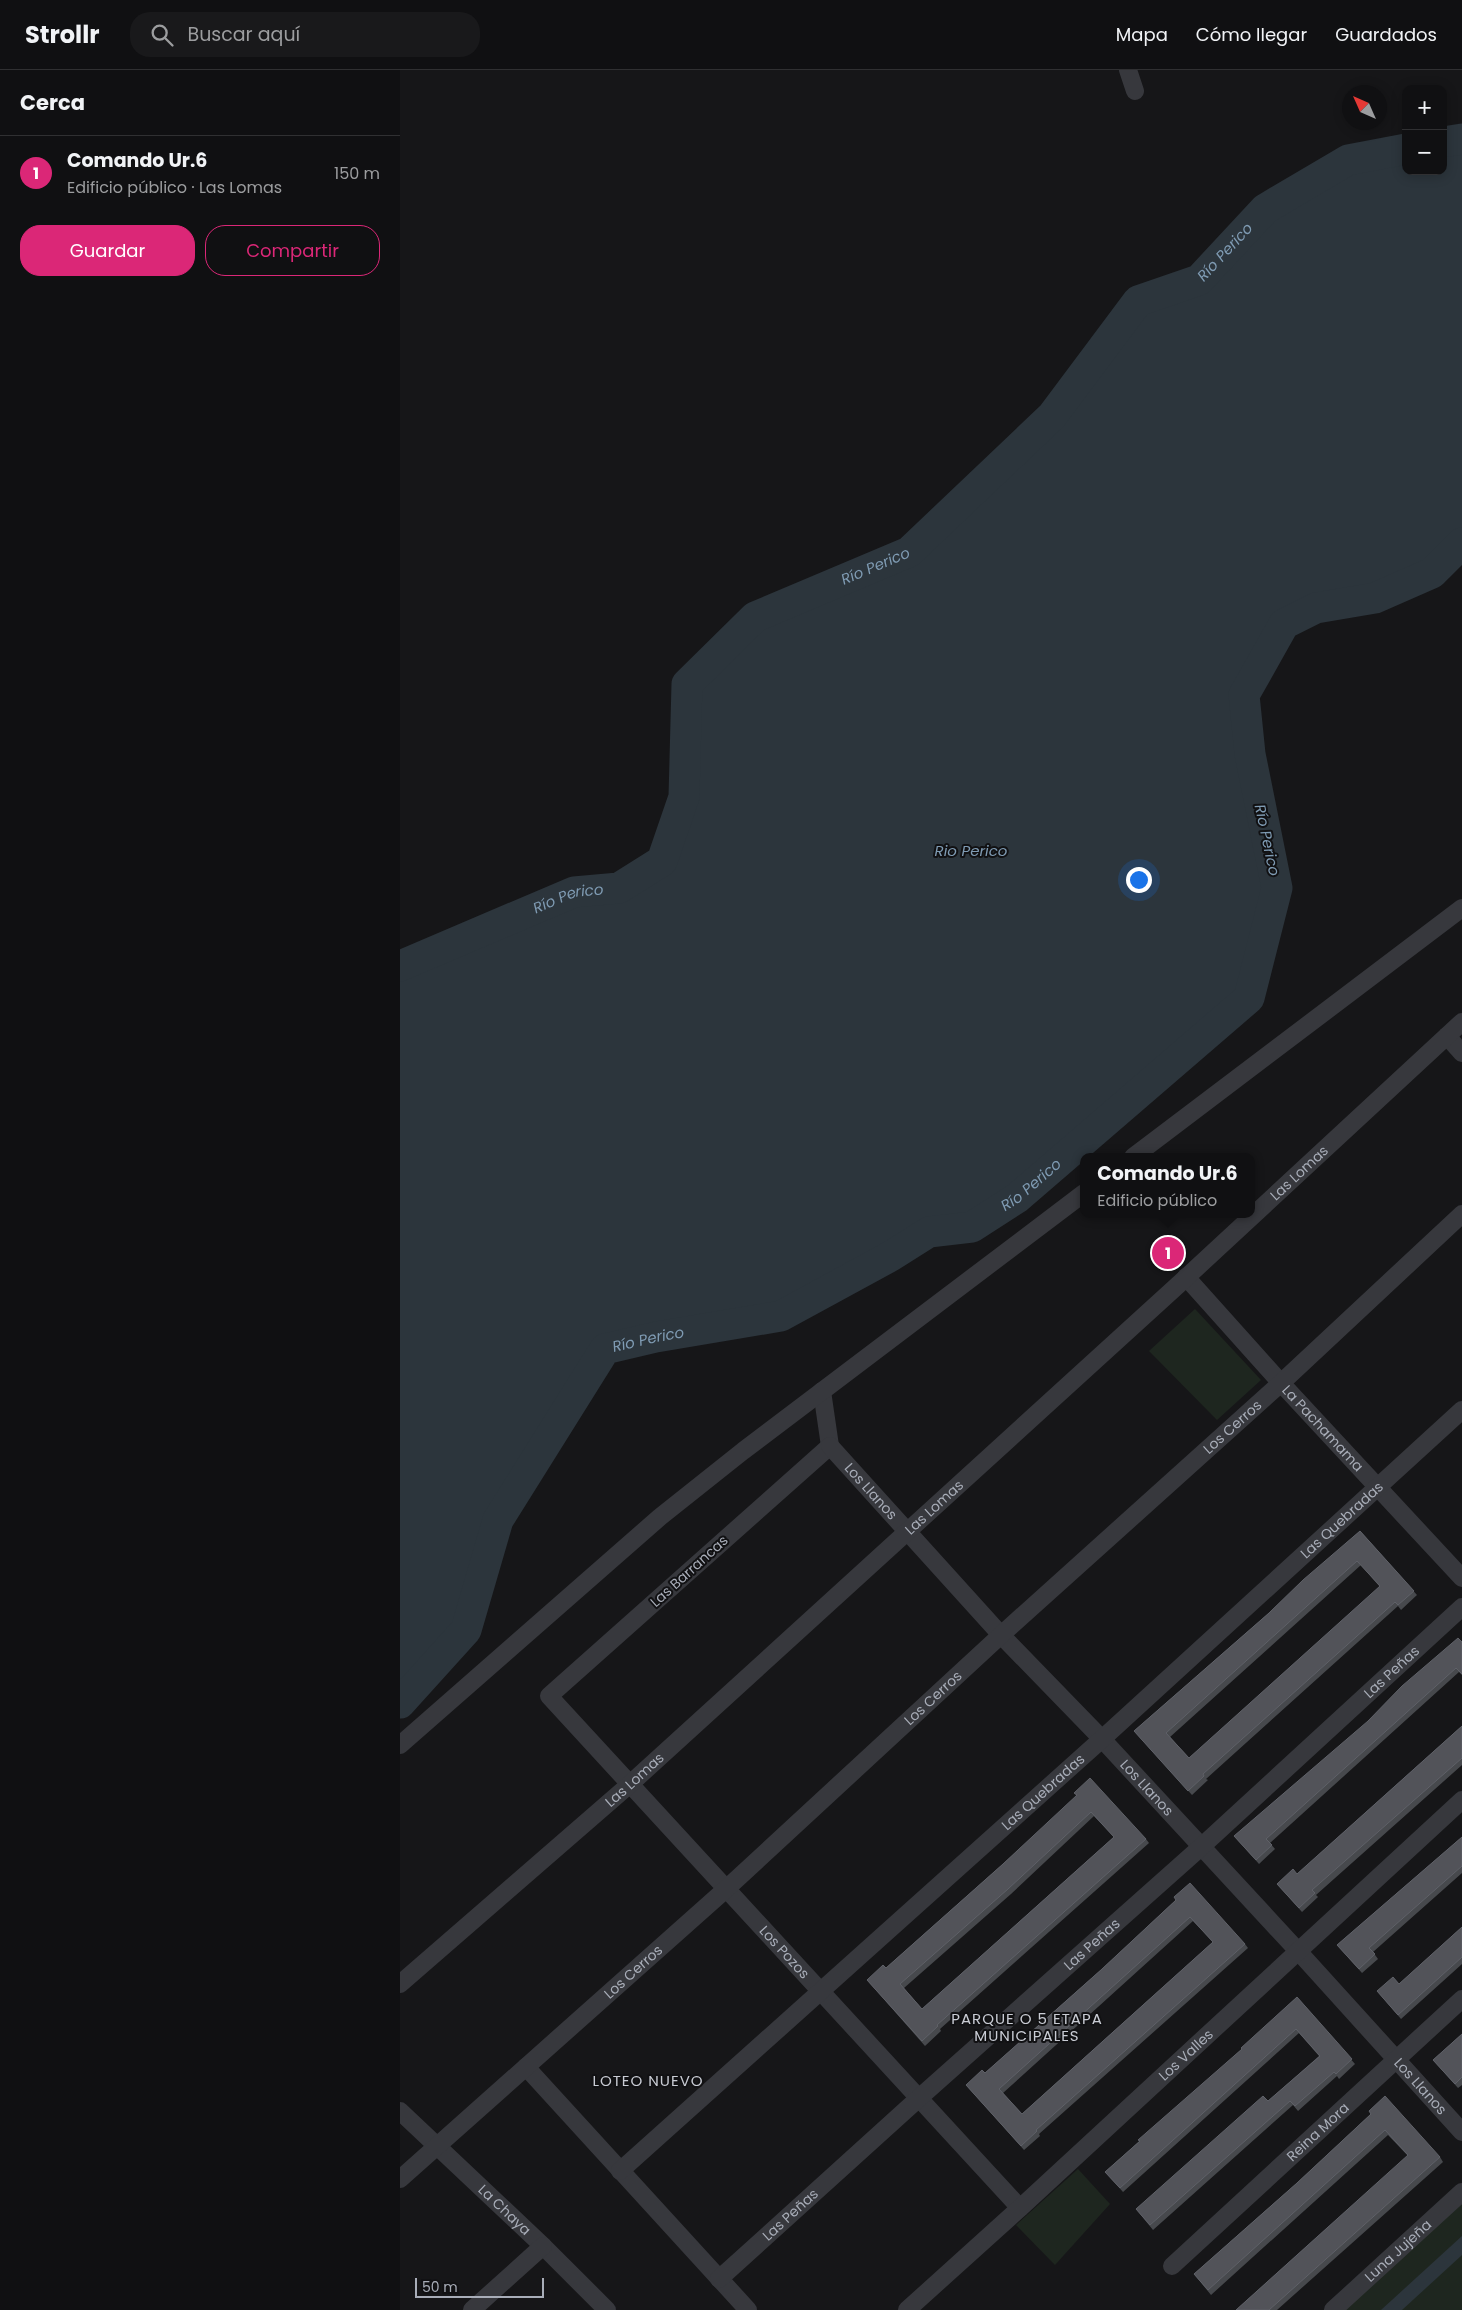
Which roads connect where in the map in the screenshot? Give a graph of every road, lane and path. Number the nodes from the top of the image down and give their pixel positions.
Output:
1 (1128, 70) edge
2 (1136, 91) dead end
3 (1462, 908) edge
4 (1462, 1022) edge
5 (1447, 1036) junction
6 (1462, 1053) edge
7 (1138, 1153) edge
8 (1080, 1197) edge
9 (1255, 1213) edge
10 (1462, 1214) edge
11 (1250, 1218) edge
12 (1186, 1277) junction
13 (1281, 1383) junction
14 (822, 1391) junction
15 (1462, 1410) edge
16 (830, 1446) junction
17 (1377, 1486) junction
18 (907, 1531) junction
19 (1462, 1578) edge
20 (1462, 1607) edge
21 (1001, 1635) junction
22 (549, 1696) joint
23 (1102, 1739) junction
24 (400, 1746) edge
25 (630, 1785) junction
26 (1462, 1800) edge
27 (1201, 1847) junction
28 (726, 1889) junction
29 (1298, 1951) junction
30 (400, 1984) edge
31 (821, 1992) junction
32 (1462, 1999) edge
33 (1396, 2060) junction
34 (526, 2067) junction
35 (919, 2098) junction
36 (400, 2110) edge
37 (1462, 2132) edge
38 (438, 2144) junction
39 (620, 2171) junction
40 (400, 2179) edge
41 (1462, 2192) edge
42 (1020, 2208) junction
43 (543, 2246) junction
44 (1172, 2266) dead end
45 (720, 2279) junction
46 (472, 2310) edge
47 (607, 2310) edge
48 (748, 2310) edge
49 (907, 2310) edge
50 (1333, 2310) edge

1 - 2 street
3 - 7 street
4 - 5 street, Las Lomas
5 - 6 street
5 - 9 street, Las Lomas
8 - 14 street
10 - 13 street, Los Cerros
11 - 12 street, Las Lomas
12 - 13 street, La Pachamama
12 - 18 street, Las Lomas
13 - 17 street, La Pachamama
13 - 21 street, Los Cerros
14 - 16 street
14 - 24 street
15 - 17 street, Las Quebradas
16 - 18 street, Los Llanos
16 - 22 street, Las Barrancas
17 - 19 street, La Pachamama
17 - 23 street, Las Quebradas
18 - 21 street, Los Llanos
18 - 25 street, Las Lomas
20 - 27 street, Las Peñas
21 - 23 street, Los Llanos
21 - 28 street, Los Cerros
22 - 25 street, Los Pozos
23 - 27 street, Los Llanos
23 - 31 street, Las Quebradas
25 - 28 street, Los Pozos
25 - 30 street, Las Lomas
26 - 29 street, Los Valles
27 - 29 street, Los Llanos
27 - 35 street, Las Peñas
28 - 31 street, Los Pozos
28 - 34 street, Los Cerros
29 - 33 street, Los Llanos
29 - 42 street, Los Valles
31 - 35 street, Los Pozos
31 - 39 street, Las Quebradas
32 - 33 street, Reina Mora
33 - 37 street, Los Llanos
33 - 44 street, Reina Mora
34 - 38 street, Los Cerros
34 - 39 street
35 - 42 street, Los Pozos
35 - 45 street, Las Peñas
36 - 38 street, La Chaya
38 - 40 street, Los Cerros
38 - 43 street, La Chaya
39 - 45 street
41 - 50 street, Luna Jujeña
42 - 49 street, Los Valles
43 - 46 street
43 - 47 street, La Chaya
45 - 48 street

